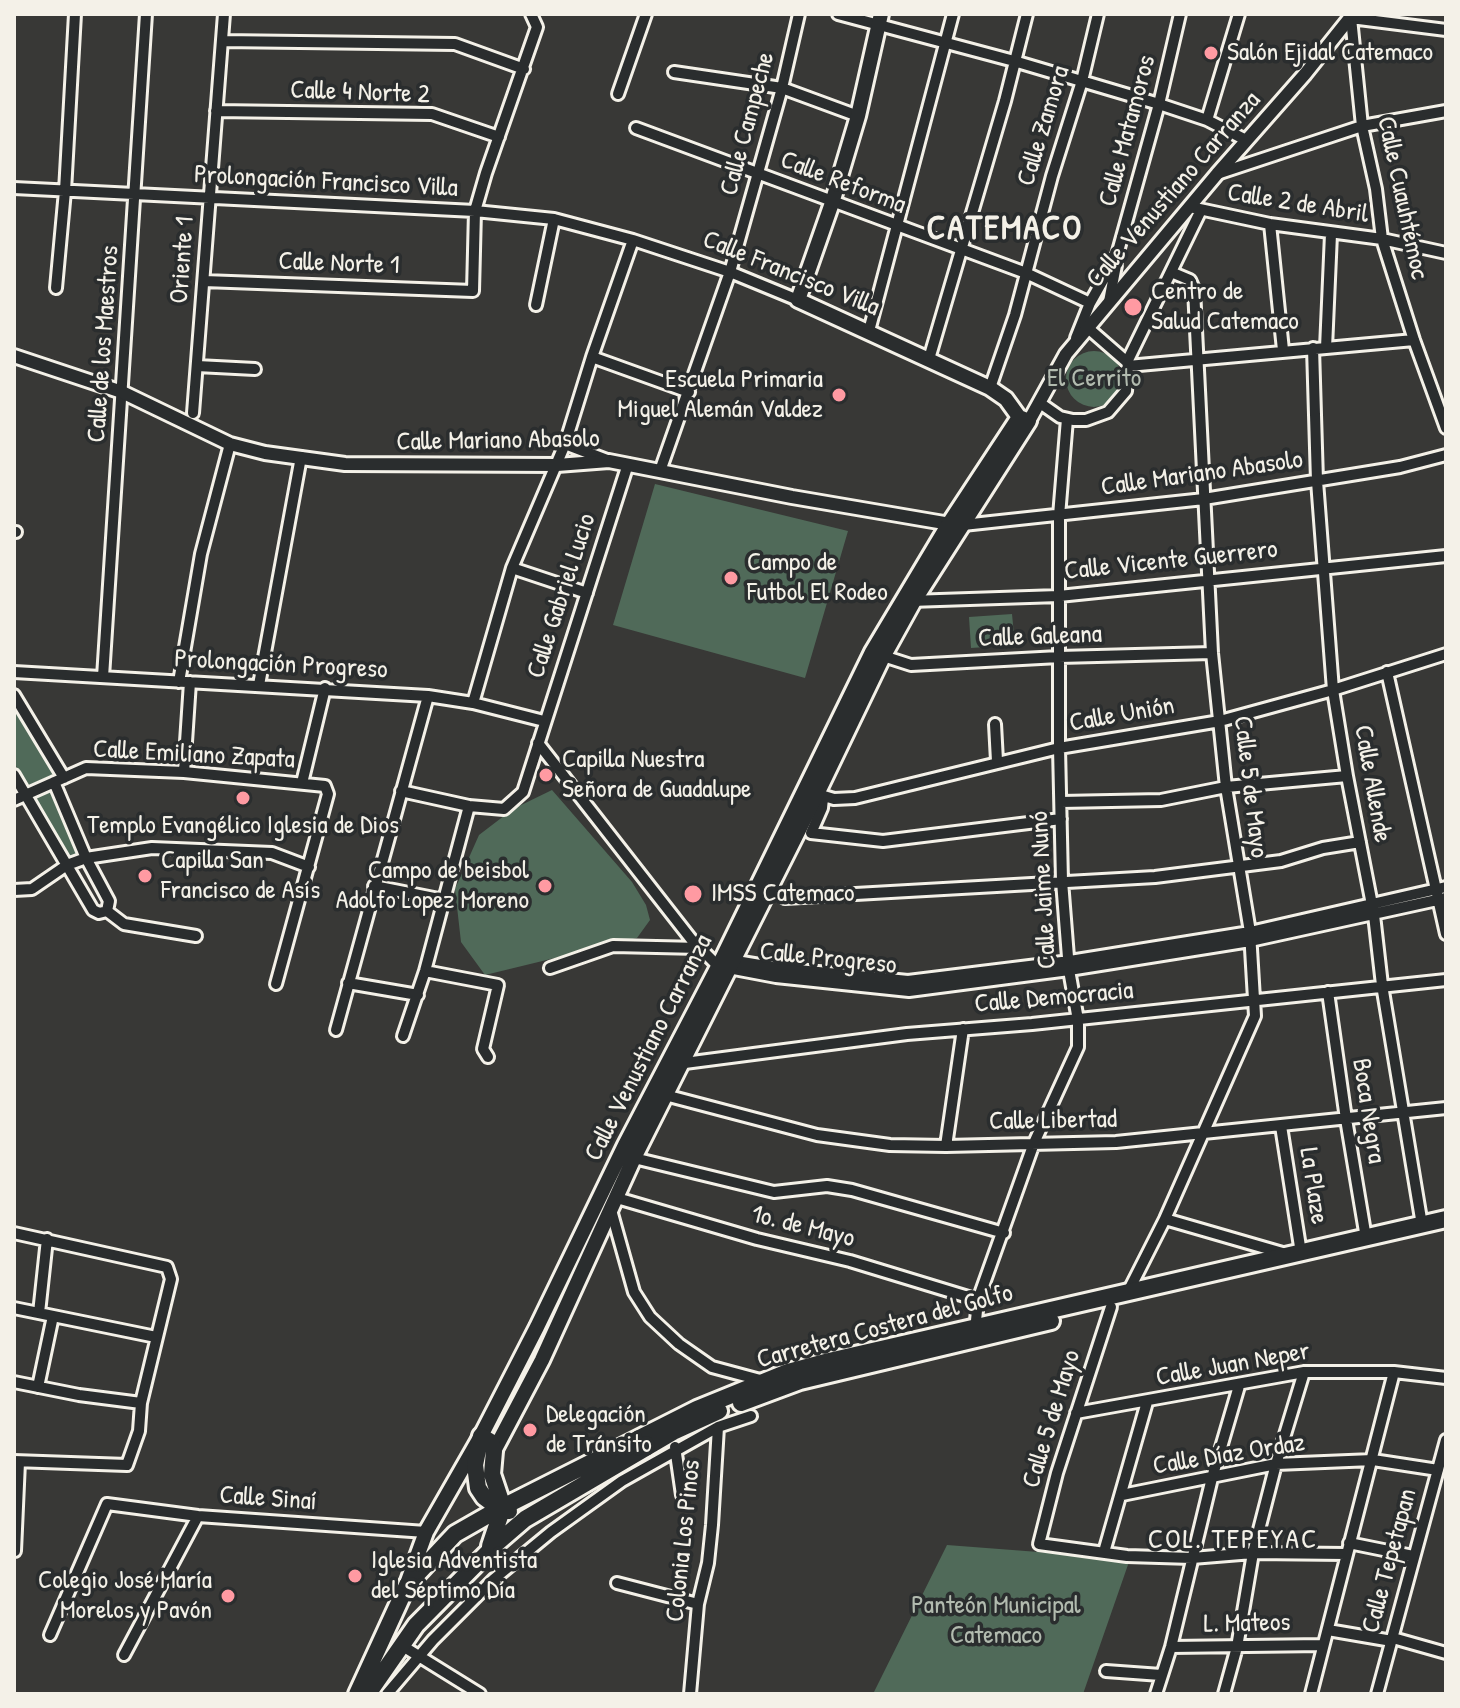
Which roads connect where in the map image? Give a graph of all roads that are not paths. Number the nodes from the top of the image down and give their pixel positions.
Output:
1 (75, 14) edge
2 (146, 14) edge
3 (224, 14) edge
4 (646, 14) edge
5 (799, 14) edge
6 (838, 14) edge
7 (953, 14) edge
8 (1027, 14) edge
9 (1098, 14) edge
10 (1180, 14) edge
11 (1239, 14) edge
12 (1352, 16) edge
13 (533, 17) edge
14 (880, 19) edge
15 (1446, 30) edge
16 (222, 41) junction
17 (946, 42) junction
18 (1014, 61) junction
19 (524, 69) junction
20 (674, 72) dead end
21 (1082, 81) junction
22 (782, 88) junction
23 (618, 94) dead end
24 (1159, 104) junction
25 (216, 111) junction
26 (1446, 111) edge
27 (858, 116) junction
28 (1207, 120) junction
29 (1362, 126) junction
30 (636, 128) dead end
31 (499, 137) junction
32 (1246, 140) junction
33 (758, 174) junction
34 (1217, 174) junction
35 (14, 188) edge
36 (65, 191) junction
37 (135, 195) junction
38 (210, 198) junction
39 (832, 203) junction
40 (1196, 208) junction
41 (475, 211) junction
42 (554, 219) junction
43 (1270, 224) junction
44 (897, 226) junction
45 (1331, 234) junction
46 (1382, 239) junction
47 (633, 240) junction
48 (961, 250) junction
49 (1446, 253) edge
50 (1117, 255) junction
51 (730, 272) junction
52 (1171, 272) junction
53 (1026, 273) junction
54 (204, 281) junction
55 (56, 288) dead end
56 (798, 300) junction
57 (1109, 302) junction
58 (1090, 303) junction
59 (536, 305) dead end
60 (1088, 328) junction
61 (869, 331) junction
62 (1414, 340) junction
63 (1074, 345) junction
64 (1313, 348) junction
65 (1326, 348) junction
66 (1283, 350) junction
67 (14, 356) edge
68 (592, 357) junction
69 (1197, 358) junction
70 (929, 359) junction
71 (1127, 364) junction
72 (197, 366) junction
73 (255, 369) dead end
74 (990, 388) junction
75 (122, 392) junction
76 (689, 392) junction
77 (1040, 403) junction
78 (193, 413) dead end
79 (1024, 419) junction
80 (1067, 419) junction
81 (1446, 428) edge
82 (230, 444) junction
83 (565, 444) junction
84 (1446, 455) edge
85 (301, 457) junction
86 (609, 461) junction
87 (628, 464) junction
88 (557, 465) junction
89 (660, 471) junction
90 (1317, 481) junction
91 (1204, 499) junction
92 (1059, 516) junction
93 (955, 525) junction
94 (1446, 556) edge
95 (512, 568) junction
96 (1326, 568) junction
97 (1207, 578) junction
98 (587, 593) junction
99 (1059, 596) junction
100 (908, 601) junction
101 (1212, 653) junction
102 (1446, 654) edge
103 (878, 655) junction
104 (1059, 657) junction
105 (14, 672) edge
106 (1387, 672) junction
107 (103, 677) junction
108 (184, 682) junction
109 (259, 685) junction
110 (325, 688) junction
111 (1333, 690) junction
112 (14, 695) edge
113 (428, 696) junction
114 (473, 703) junction
115 (544, 721) junction
116 (1220, 721) junction
117 (995, 724) dead end
118 (538, 743) junction
119 (1059, 748) junction
120 (997, 761) junction
121 (184, 772) junction
122 (14, 775) edge
123 (1347, 776) junction
124 (59, 780) junction
125 (302, 783) junction
126 (1226, 787) junction
127 (401, 791) junction
128 (815, 793) junction
129 (25, 795) junction
130 (14, 800) edge
131 (1061, 802) junction
132 (469, 806) junction
133 (1061, 819) junction
134 (1360, 842) junction
135 (86, 858) junction
136 (67, 865) junction
137 (309, 867) junction
138 (1238, 868) junction
139 (1062, 881) junction
140 (374, 886) junction
141 (770, 888) junction
142 (14, 890) edge
143 (1442, 894) edge
144 (444, 900) junction
145 (1373, 910) junction
146 (107, 911) junction
147 (1446, 934) edge
148 (196, 936) dead end
149 (1250, 936) junction
150 (700, 948) junction
151 (722, 963) junction
152 (1069, 965) junction
153 (550, 968) dead end
154 (425, 971) junction
155 (1446, 980) edge
156 (348, 983) junction
157 (276, 984) dead end
158 (1382, 985) junction
159 (1328, 992) junction
160 (418, 995) junction
161 (1254, 1001) junction
162 (1078, 1020) junction
163 (963, 1029) junction
164 (336, 1030) dead end
165 (403, 1036) dead end
166 (486, 1053) dead end
167 (674, 1063) junction
168 (665, 1095) junction
169 (1446, 1108) edge
170 (1405, 1113) junction
171 (1346, 1119) junction
172 (1281, 1126) junction
173 (1202, 1135) junction
174 (1034, 1143) junction
175 (946, 1146) junction
176 (634, 1158) junction
177 (614, 1204) junction
178 (1165, 1219) junction
179 (1446, 1219) edge
180 (1422, 1225) junction
181 (1446, 1230) edge
182 (14, 1233) edge
183 (1004, 1233) junction
184 (1366, 1238) junction
185 (47, 1239) junction
186 (1296, 1254) junction
187 (1128, 1292) junction
188 (978, 1300) junction
189 (1111, 1307) junction
190 (14, 1308) edge
191 (39, 1313) junction
192 (53, 1316) junction
193 (975, 1332) junction
194 (156, 1337) junction
195 (1304, 1372) junction
196 (1394, 1372) junction
197 (1446, 1378) edge
198 (14, 1382) edge
199 (765, 1382) junction
200 (1239, 1386) junction
201 (38, 1387) junction
202 (1147, 1402) junction
203 (141, 1403) junction
204 (1076, 1413) junction
205 (751, 1416) dead end
206 (718, 1427) junction
207 (672, 1435) junction
208 (481, 1436) junction
209 (1446, 1440) edge
210 (494, 1451) junction
211 (1373, 1460) junction
212 (16, 1462) edge
213 (1276, 1464) junction
214 (1438, 1470) junction
215 (1212, 1478) junction
216 (682, 1495) dead end
217 (1122, 1495) junction
218 (503, 1507) junction
219 (534, 1514) junction
220 (198, 1516) junction
221 (426, 1532) junction
222 (1348, 1548) junction
223 (15, 1551) edge
224 (1104, 1552) junction
225 (1253, 1553) junction
226 (485, 1555) junction
227 (1413, 1556) junction
228 (1192, 1558) junction
229 (617, 1583) dead end
230 (407, 1585) junction
231 (698, 1604) junction
232 (416, 1625) junction
233 (1328, 1630) junction
234 (50, 1635) dead end
235 (433, 1640) junction
236 (1393, 1640) junction
237 (401, 1645) junction
238 (1323, 1645) junction
239 (1171, 1647) junction
240 (1237, 1647) junction
241 (1446, 1653) edge
242 (124, 1655) dead end
243 (418, 1658) junction
244 (1106, 1671) dead end
245 (1161, 1675) junction
246 (357, 1694) edge
247 (368, 1694) edge
248 (387, 1694) edge
249 (480, 1694) edge
250 (690, 1694) edge
251 (1156, 1694) edge
252 (1224, 1694) edge
253 (1311, 1694) edge
254 (1377, 1694) edge

1 - 36 street
2 - 37 street, Calle de los Maestros
3 - 16 street, Oriente 1
4 - 23 street
5 - 22 street, Calle Campeche
6 - 14 street
7 - 17 street
8 - 18 street
9 - 21 street, Calle Zamora
10 - 24 street, Calle Matamoros
11 - 28 street
12 - 15 street
12 - 29 street, Calle Cuauhtémoc
12 - 32 street, Calle Venustiano Carranza
13 - 19 street
14 - 17 street
14 - 27 main road
16 - 19 street
16 - 25 street, Oriente 1
17 - 18 street
17 - 44 street
18 - 21 street
18 - 48 street
19 - 31 street
20 - 22 street
21 - 24 street
21 - 53 street, Calle Zamora
22 - 27 street
22 - 33 street, Calle Campeche
24 - 28 street
24 - 50 street, Calle Matamoros
25 - 31 street, Calle 4 Norte 2
25 - 38 street, Oriente 1
26 - 29 street
27 - 39 main road
28 - 32 street
29 - 34 street
29 - 46 street, Calle Cuauhtémoc
30 - 33 street, Calle Reforma
31 - 41 street
32 - 34 street, Calle Venustiano Carranza
33 - 39 street, Calle Reforma
33 - 51 street, Calle Campeche
34 - 40 street, Calle Venustiano Carranza
35 - 36 street, Prolongación Francisco Villa
36 - 37 street, Prolongación Francisco Villa
36 - 55 street
37 - 38 street, Prolongación Francisco Villa
37 - 75 street, Calle de los Maestros
38 - 41 street, Prolongación Francisco Villa
38 - 54 street, Oriente 1
39 - 44 street, Calle Reforma
39 - 56 main road
40 - 43 street, Calle 2 de Abril
40 - 52 street
40 - 57 street, Calle Venustiano Carranza
41 - 42 street, Prolongación Francisco Villa
41 - 54 street, Calle Norte 1
42 - 47 street, Prolongación Francisco Villa
42 - 59 street
43 - 45 street, Calle 2 de Abril
43 - 66 street
44 - 48 street, Calle Reforma
44 - 61 street
45 - 46 street, Calle 2 de Abril
45 - 65 street
46 - 49 street, Calle 2 de Abril
46 - 62 street, Calle Cuauhtémoc
47 - 51 street, Calle Francisco Villa
47 - 68 street
48 - 53 street, Calle Reforma
48 - 70 street
50 - 57 street
50 - 58 street, Calle Matamoros
51 - 56 street, Calle Francisco Villa
51 - 76 street, Calle Campeche
52 - 69 street, Calle 5 de Mayo
52 - 71 street
53 - 58 street, Calle Reforma
53 - 74 street, Calle Zamora
54 - 72 street, Oriente 1
56 - 61 main road, Calle Francisco Villa
57 - 60 street, Calle Venustiano Carranza
58 - 63 street, Calle Matamoros
60 - 63 street, Calle Venustiano Carranza
60 - 71 street
61 - 70 main road, Calle Francisco Villa
62 - 65 street
62 - 81 street, Calle Cuauhtémoc
63 - 77 street, Calle Venustiano Carranza
64 - 65 street
64 - 66 street
64 - 90 street, Calle Allende
66 - 69 street
67 - 75 street, Calle Mariano Abasolo
68 - 76 street
68 - 83 street
69 - 71 street
69 - 91 street, Calle 5 de Mayo
70 - 74 main road, Calle Francisco Villa
71 - 80 street
72 - 73 street
72 - 78 street, Oriente 1
74 - 79 main road, Calle Francisco Villa
75 - 82 street, Calle Mariano Abasolo
75 - 107 street, Calle de los Maestros
76 - 89 street, Calle Campeche
77 - 79 street, Calle Venustiano Carranza
77 - 80 street
79 - 93 main road, Calle Venustiano Carranza
80 - 92 street, Calle Jaime Nunó
82 - 85 street, Calle Mariano Abasolo
82 - 108 street
83 - 86 street
83 - 88 street
84 - 90 street, Calle Mariano Abasolo
85 - 88 street, Calle Mariano Abasolo
85 - 109 street
86 - 87 street, Calle Mariano Abasolo
86 - 88 street, Calle Mariano Abasolo
87 - 89 street, Calle Mariano Abasolo
87 - 98 street, Calle Gabriel Lucio
88 - 95 street
89 - 93 street, Calle Mariano Abasolo
90 - 91 street, Calle Mariano Abasolo
90 - 96 street, Calle Allende
91 - 92 street, Calle Mariano Abasolo
91 - 97 street, Calle 5 de Mayo
92 - 93 street, Calle Mariano Abasolo
92 - 99 street, Calle Jaime Nunó
93 - 100 main road, Calle Venustiano Carranza
94 - 96 street, Calle Vicente Guerrero
95 - 98 street
95 - 114 street
96 - 97 street, Calle Vicente Guerrero
96 - 111 street, Calle Allende
97 - 99 street, Calle Vicente Guerrero
97 - 101 street, Calle 5 de Mayo
98 - 115 street, Calle Gabriel Lucio
99 - 100 street, Calle Vicente Guerrero
99 - 104 street, Calle Jaime Nunó
100 - 103 main road, Calle Venustiano Carranza
101 - 104 street, Calle Galeana
101 - 116 street, Calle 5 de Mayo
102 - 106 street, Calle Unión
103 - 104 street, Calle Galeana
103 - 128 main road, Calle Venustiano Carranza
104 - 119 street, Calle Jaime Nunó
105 - 107 street, Prolongación Progreso
106 - 111 street, Calle Unión
106 - 143 street
107 - 108 street, Prolongación Progreso
108 - 109 street, Prolongación Progreso
108 - 121 street
109 - 110 street, Prolongación Progreso
110 - 113 street, Prolongación Progreso
110 - 125 street
111 - 116 street, Calle Unión
111 - 123 street, Calle Allende
112 - 124 street
113 - 114 street, Prolongación Progreso
113 - 127 street
114 - 115 street, Prolongación Progreso
115 - 118 street, Calle Gabriel Lucio
116 - 119 street, Calle Unión
116 - 126 street, Calle 5 de Mayo
117 - 120 street
118 - 132 street, Calle Gabriel Lucio
118 - 150 street
119 - 120 street, Calle Unión
119 - 131 street, Calle Jaime Nunó
120 - 128 street, Calle Unión
121 - 124 street, Calle Emiliano Zapata
121 - 125 street, Calle Emiliano Zapata
122 - 129 street
123 - 126 street
123 - 134 street, Calle Allende
124 - 129 street, Calle Emiliano Zapata
124 - 135 street
125 - 137 street, Calle Emiliano Zapata
126 - 131 street
126 - 138 street, Calle 5 de Mayo
127 - 132 street
127 - 140 street
128 - 133 street
128 - 141 main road, Calle Venustiano Carranza
128 - 151 main road, Calle Venustiano Carranza
129 - 130 street, Calle Emiliano Zapata
129 - 136 street
131 - 133 street, Calle Jaime Nunó
132 - 144 street
133 - 139 street, Calle Jaime Nunó
134 - 138 street
134 - 145 street, Calle Allende
135 - 136 street
135 - 137 street
135 - 146 street
136 - 142 street
136 - 146 street
137 - 157 street
138 - 139 street
138 - 149 street, Calle 5 de Mayo
139 - 141 street
139 - 152 street, Calle Jaime Nunó
140 - 144 street
140 - 156 street
141 - 151 main road, Calle Venustiano Carranza
143 - 145 street, Calle Progreso
143 - 147 street
144 - 154 street
145 - 149 street, Calle Progreso
145 - 158 street, Calle Allende
146 - 148 street
149 - 152 street, Calle Progreso
149 - 161 street, Calle 5 de Mayo
150 - 151 street
150 - 153 street
151 - 152 street, Calle Progreso
151 - 167 main road, Calle Venustiano Carranza
152 - 162 street, Calle Jaime Nunó
154 - 160 street
154 - 166 street
155 - 158 street, Calle Democracia
156 - 160 street
156 - 164 street
158 - 159 street, Calle Democracia
158 - 170 street, Calle Allende
159 - 161 street, Calle Democracia
159 - 171 street, Boca Negra
160 - 165 street
161 - 162 street, Calle Democracia
161 - 173 street, Calle 5 de Mayo
162 - 163 street, Calle Democracia
162 - 174 street, Calle Jaime Nunó
163 - 167 street, Calle Democracia
163 - 175 street
167 - 168 main road, Calle Venustiano Carranza
167 - 208 main road, Calle Venustiano Carranza
168 - 175 street, Calle Libertad
168 - 176 main road, Calle Venustiano Carranza
169 - 170 street, Calle Libertad
170 - 171 street, Calle Libertad
170 - 180 street, Calle Allende
171 - 172 street, Calle Libertad
171 - 184 street, Boca Negra
172 - 173 street, Calle Libertad
172 - 186 street, La Plaze
173 - 174 street, Calle Libertad
173 - 178 street, Calle 5 de Mayo
174 - 175 street, Calle Libertad
174 - 183 street, Calle Jaime Nunó
176 - 177 main road, Calle Venustiano Carranza
176 - 183 street
177 - 188 street, 1o. de Mayo
177 - 199 street
177 - 210 main road, Calle Venustiano Carranza
178 - 186 street
178 - 187 street, Calle 5 de Mayo
179 - 180 main road, Carretera Costera del Golfo
180 - 184 main road, Carretera Costera del Golfo
181 - 189 main road, Carretera Costera del Golfo
182 - 185 street
183 - 188 street, Calle Jaime Nunó
184 - 186 main road, Carretera Costera del Golfo
185 - 191 street
185 - 194 street
186 - 187 main road, Carretera Costera del Golfo
187 - 193 main road, Carretera Costera del Golfo
188 - 193 street, Calle Jaime Nunó
189 - 193 main road, Carretera Costera del Golfo
189 - 204 street, Calle 5 de Mayo
190 - 191 street
191 - 192 street
192 - 194 street
192 - 201 street
193 - 199 main road, Carretera Costera del Golfo
193 - 207 main road, Carretera Costera del Golfo
194 - 203 street
195 - 196 street, Calle Juan Neper
195 - 200 street, Calle Juan Neper
195 - 213 street
196 - 197 street, Calle Juan Neper
196 - 211 street
198 - 201 street
199 - 207 main road, Carretera Costera del Golfo
200 - 202 street, Calle Juan Neper
200 - 215 street
201 - 203 street
202 - 204 street, Calle Juan Neper
202 - 217 street
203 - 212 street
204 - 224 street, Calle 5 de Mayo
205 - 206 street, Colonia Los Pinos
206 - 207 street
206 - 231 street, Colonia Los Pinos
207 - 216 street
207 - 218 main road, Carretera Costera del Golfo
207 - 219 main road, Carretera Costera del Golfo
207 - 235 street
208 - 210 main road
208 - 218 main road
208 - 221 main road, Calle Venustiano Carranza
209 - 214 street, Calle Tepetapan
210 - 218 main road
211 - 213 street, Calle Díaz Ordaz
211 - 214 street, Calle Díaz Ordaz
211 - 222 street
212 - 223 street
213 - 215 street, Calle Díaz Ordaz
213 - 225 street
214 - 227 street, Calle Tepetapan
215 - 217 street, Calle Díaz Ordaz
215 - 228 street
217 - 224 street
218 - 219 main road
218 - 226 main road
218 - 230 main road, Carretera Costera del Golfo
219 - 226 main road, Carretera Costera del Golfo
220 - 221 street, Calle Sinaí
220 - 234 street, Calle Sinaí
220 - 242 street
221 - 230 main road, Calle Venustiano Carranza
222 - 225 street
222 - 227 street
222 - 233 street
224 - 228 street
225 - 228 street
225 - 240 street
226 - 232 main road, Carretera Costera del Golfo
227 - 236 street, Calle Tepetapan
228 - 239 street
229 - 231 street
230 - 246 main road, Carretera Costera del Golfo
231 - 250 street, Colonia Los Pinos
232 - 235 street
232 - 237 main road, Carretera Costera del Golfo
233 - 236 street
233 - 238 street
235 - 243 street
236 - 241 street
236 - 254 street, Calle Tepetapan
237 - 243 street
237 - 247 main road, Carretera Costera del Golfo
238 - 240 street, L. Mateos
238 - 253 street
239 - 240 street, L. Mateos
239 - 245 street
240 - 252 street
243 - 248 street
243 - 249 street
244 - 245 street
245 - 251 street

